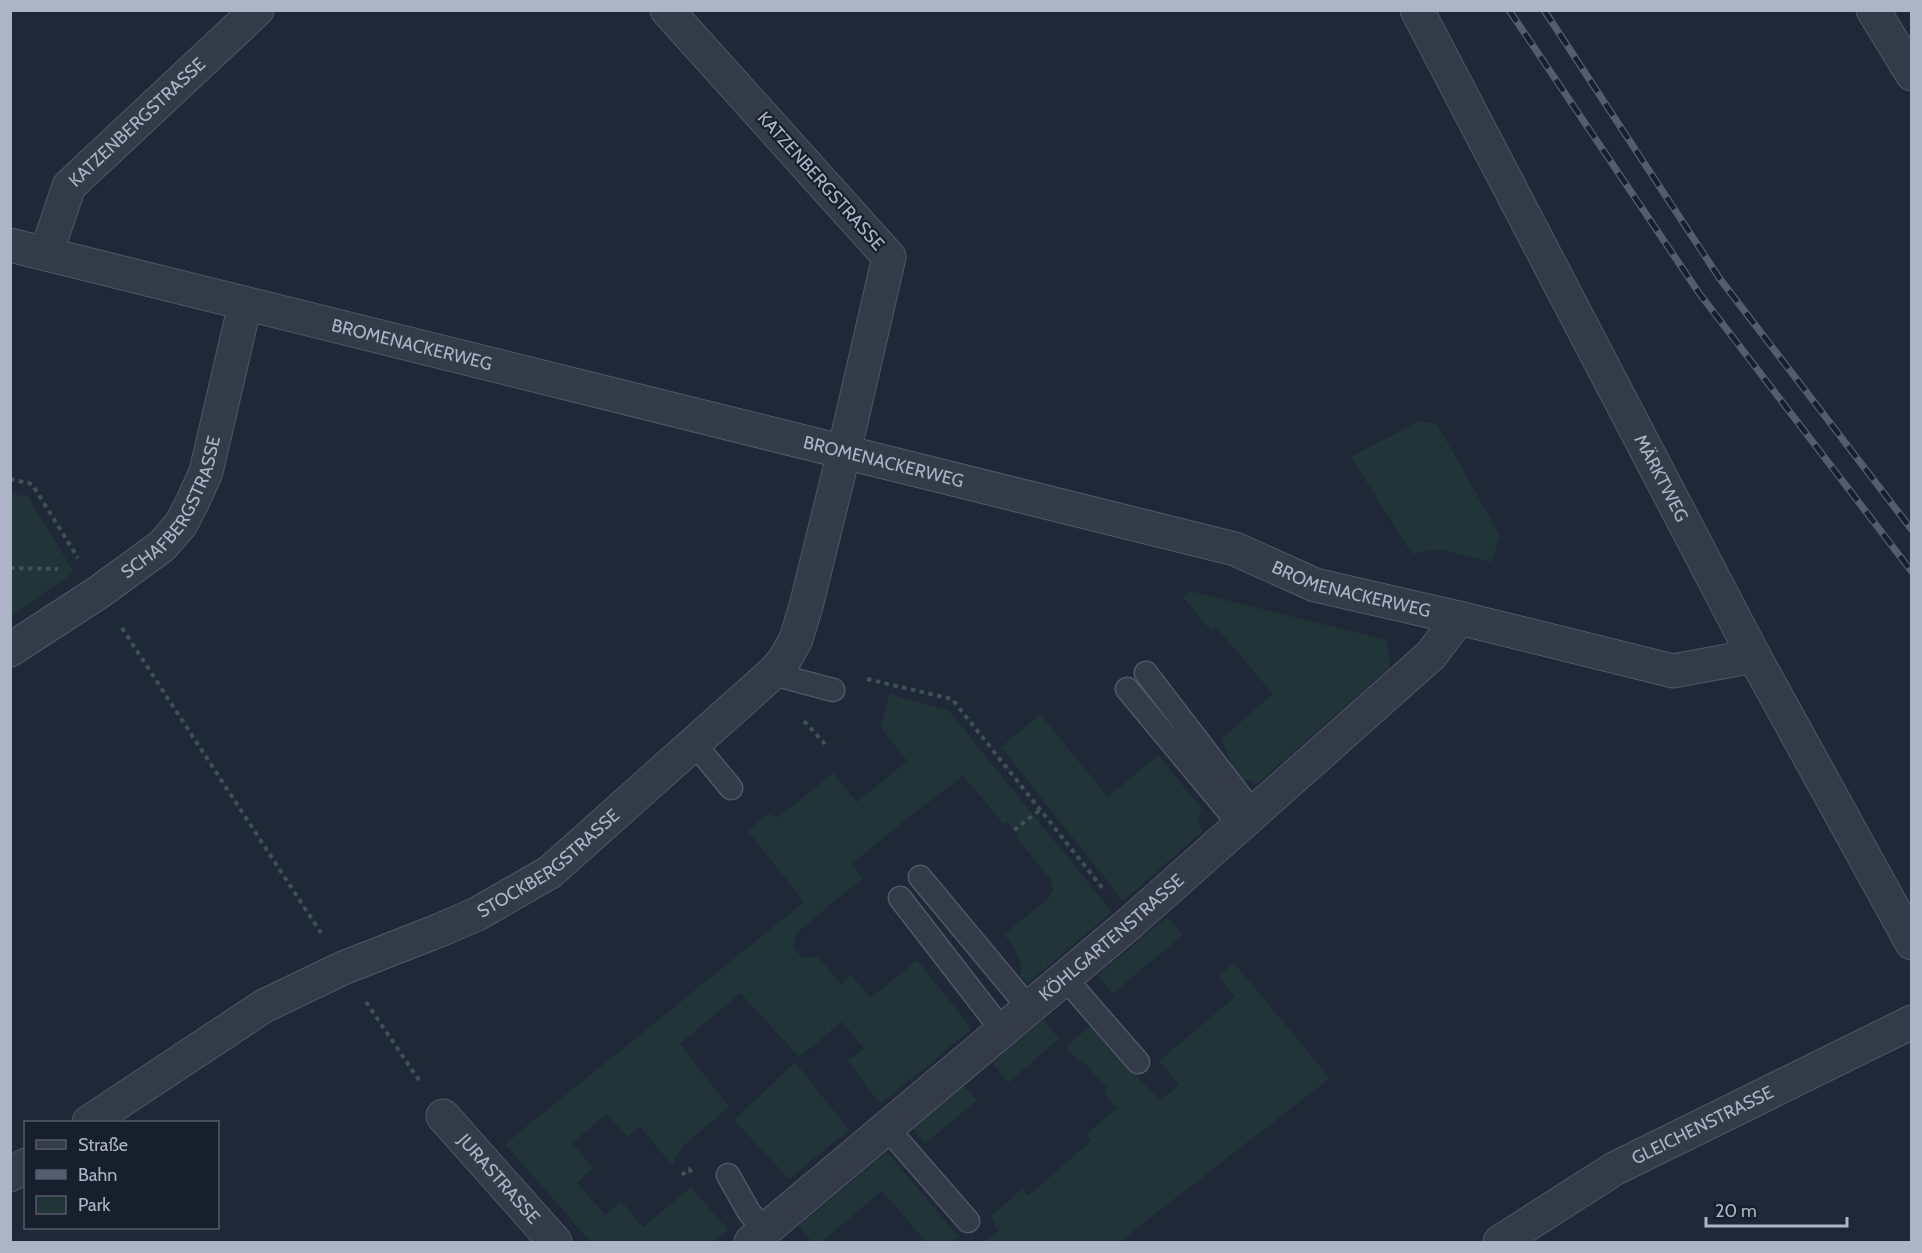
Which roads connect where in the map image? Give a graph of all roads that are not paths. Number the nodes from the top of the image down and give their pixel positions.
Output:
1 (257, 10) edge
2 (667, 10) edge
3 (1417, 10) edge
4 (1873, 10) edge
5 (1911, 74) edge
6 (10, 245) edge
7 (46, 254) junction
8 (244, 304) junction
9 (844, 452) junction
10 (1459, 618) junction
11 (10, 650) edge
12 (1754, 656) junction
13 (775, 670) junction
14 (1146, 673) dead end
15 (1127, 689) dead end
16 (833, 690) dead end
17 (693, 742) junction
18 (731, 788) dead end
19 (1246, 819) junction
20 (920, 877) dead end
21 (900, 898) dead end
22 (1911, 943) edge
23 (1065, 978) junction
24 (1029, 1008) junction
25 (1911, 1022) edge
26 (1002, 1030) junction
27 (1138, 1062) dead end
28 (443, 1116) road end
29 (91, 1121) edge
30 (887, 1128) junction
31 (24, 1166) edge
32 (10, 1174) edge
33 (728, 1175) dead end
34 (968, 1221) dead end
35 (758, 1236) edge
36 (555, 1242) edge
37 (1500, 1242) edge

1 - 7 street, KATZENBERGSTRASSE
2 - 9 street, KATZENBERGSTRASSE
3 - 12 street, MÄRKTWEG
4 - 5 street
6 - 7 street, BROMENACKERWEG
7 - 8 street, BROMENACKERWEG
8 - 9 street, BROMENACKERWEG
8 - 11 street, SCHAFBERGSTRASSE
9 - 10 street, BROMENACKERWEG
9 - 13 street, STOCKBERGSTRASSE
10 - 12 street, BROMENACKERWEG
10 - 19 street, KÖHLGARTENSTRASSE
12 - 22 street, MÄRKTWEG
13 - 16 lane
13 - 17 street, STOCKBERGSTRASSE
14 - 19 lane
15 - 19 lane
17 - 18 lane
17 - 29 street, STOCKBERGSTRASSE
19 - 23 street, KÖHLGARTENSTRASSE
20 - 24 lane
21 - 26 lane
23 - 24 street, KÖHLGARTENSTRASSE
23 - 27 lane
24 - 26 street, KÖHLGARTENSTRASSE
25 - 37 street, GLEICHENSTRASSE
26 - 30 street, KÖHLGARTENSTRASSE
28 - 36 street, JURASTRASSE
30 - 34 lane
30 - 35 street, KÖHLGARTENSTRASSE
31 - 32 street
33 - 35 lane

